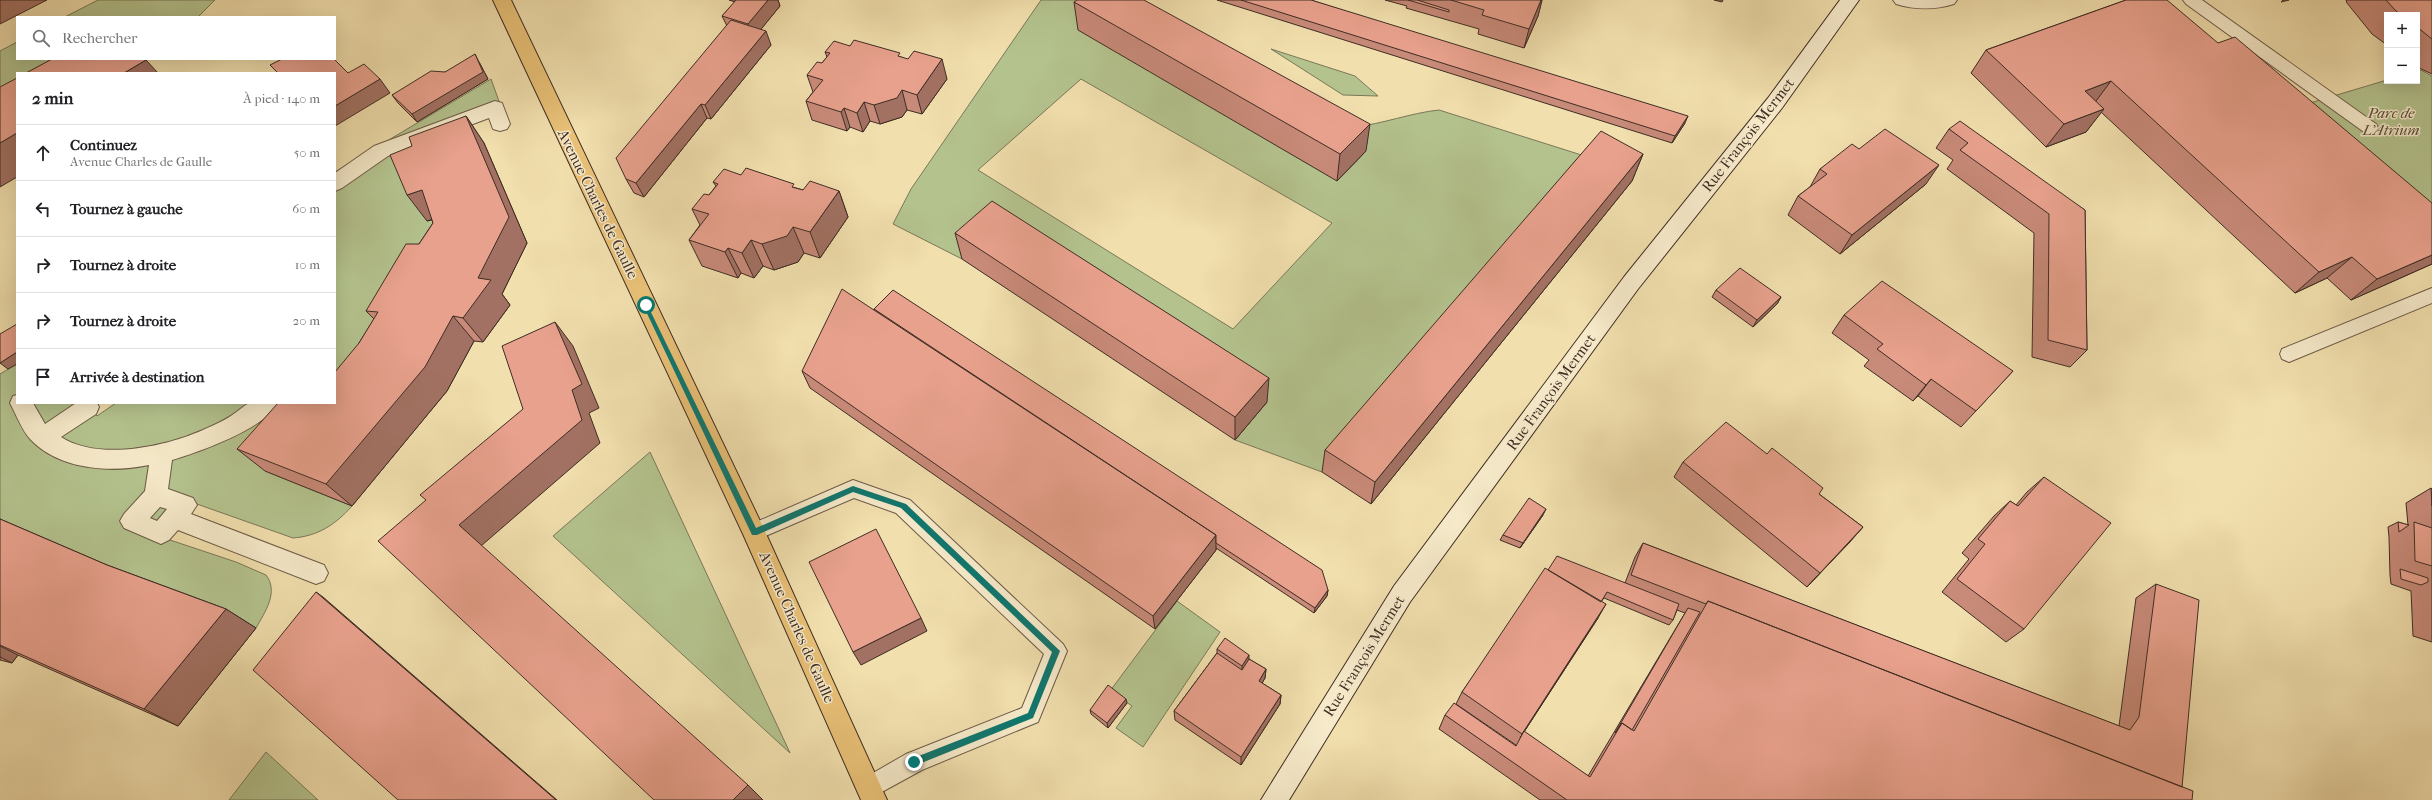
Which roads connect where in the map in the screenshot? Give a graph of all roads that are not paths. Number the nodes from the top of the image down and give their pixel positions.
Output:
1 (502, 0) edge
2 (1850, 0) edge
3 (1902, 0) edge
4 (1948, 0) edge
5 (2191, 0) edge
6 (500, 124) dead end
7 (2370, 128) dead end
8 (336, 182) edge
9 (2432, 295) edge
10 (2289, 354) dead end
11 (21, 404) edge
12 (266, 404) edge
13 (88, 407) dead end
14 (43, 437) junction
15 (162, 453) junction
16 (156, 495) junction
17 (174, 518) junction
18 (754, 532) junction
19 (316, 573) dead end
20 (872, 794) edge
21 (1274, 800) edge

1 - 18 main road, Avenue Charles de Gaulle
2 - 21 main road, Rue François Mermet
3 - 4 main road
5 - 7 lane
6 - 8 main road
9 - 10 lane
11 - 14 main road
12 - 15 main road
13 - 14 main road
14 - 15 main road
15 - 16 main road
16 - 17 main road
16 - 17 main road
17 - 19 main road
18 - 20 main road, Avenue Charles de Gaulle
18 - 20 lane

